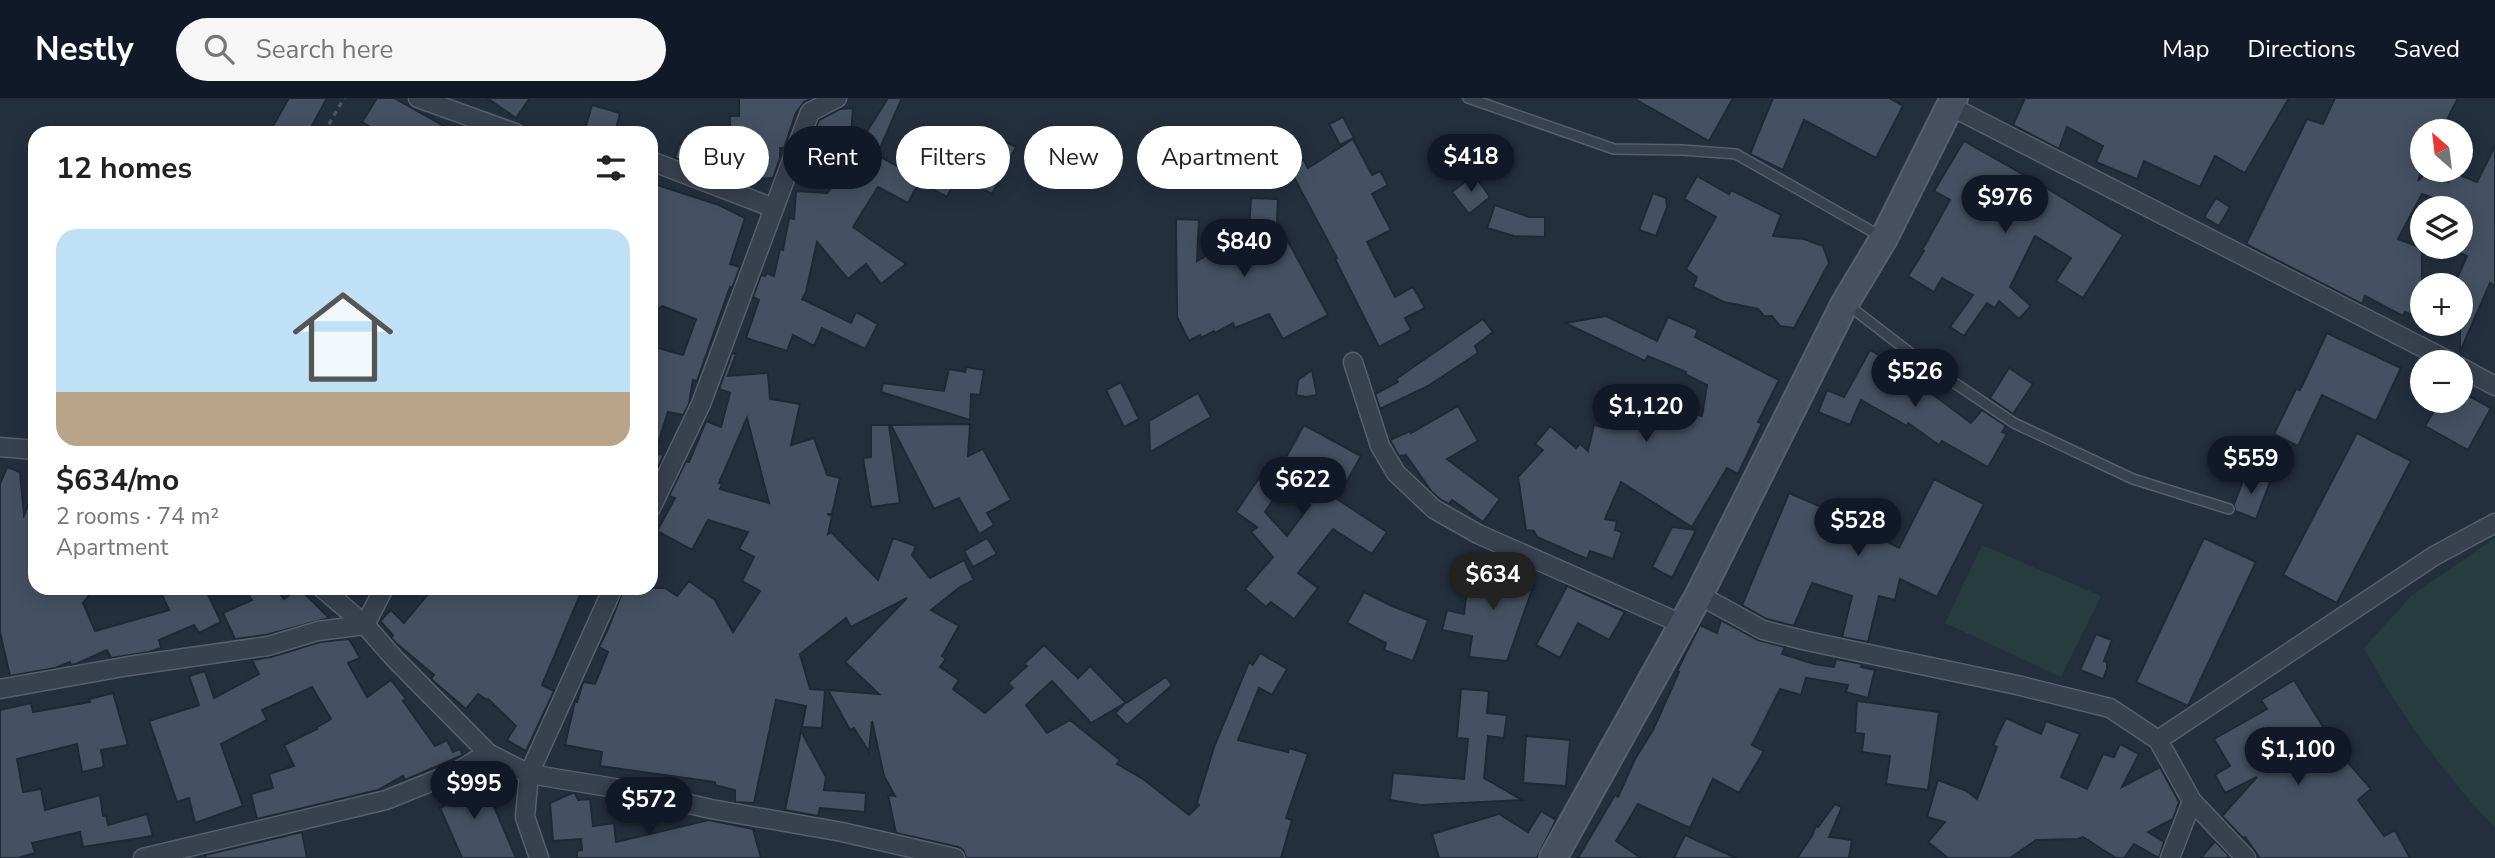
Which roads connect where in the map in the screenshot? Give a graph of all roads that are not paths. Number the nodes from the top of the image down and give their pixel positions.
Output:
1 (418, 98) edge
2 (837, 98) edge
3 (1468, 98) edge
4 (1952, 102) edge
5 (496, 126) edge
6 (658, 164) edge
7 (774, 208) junction
8 (1884, 238) junction
9 (1844, 303) junction
10 (2428, 350) edge
11 (1353, 362) dead end
12 (2473, 375) edge
13 (2495, 386) edge
14 (0, 447) edge
15 (28, 449) edge
16 (658, 493) edge
17 (2229, 509) dead end
18 (2495, 523) edge
19 (330, 595) edge
20 (380, 595) edge
21 (609, 595) edge
22 (1699, 595) junction
23 (1682, 624) junction
24 (365, 625) junction
25 (0, 689) edge
26 (2158, 740) junction
27 (488, 753) junction
28 (529, 774) junction
29 (2192, 801) junction
30 (143, 858) edge
31 (539, 858) edge
32 (955, 858) edge
33 (1553, 858) edge
34 (2169, 858) edge
35 (2246, 858) edge

1 - 5 street
2 - 7 street
3 - 8 lane
4 - 8 main road
4 - 10 street
6 - 7 street
7 - 16 street
8 - 9 main road
9 - 17 lane
9 - 22 main road
11 - 23 street
12 - 13 street
14 - 15 street
18 - 26 street
19 - 24 street
20 - 24 street
21 - 28 street
22 - 23 main road
22 - 26 street
23 - 33 main road
24 - 25 street
24 - 27 street
26 - 29 street
27 - 28 street
27 - 30 street
28 - 31 street
28 - 32 street
29 - 34 street
29 - 35 street

